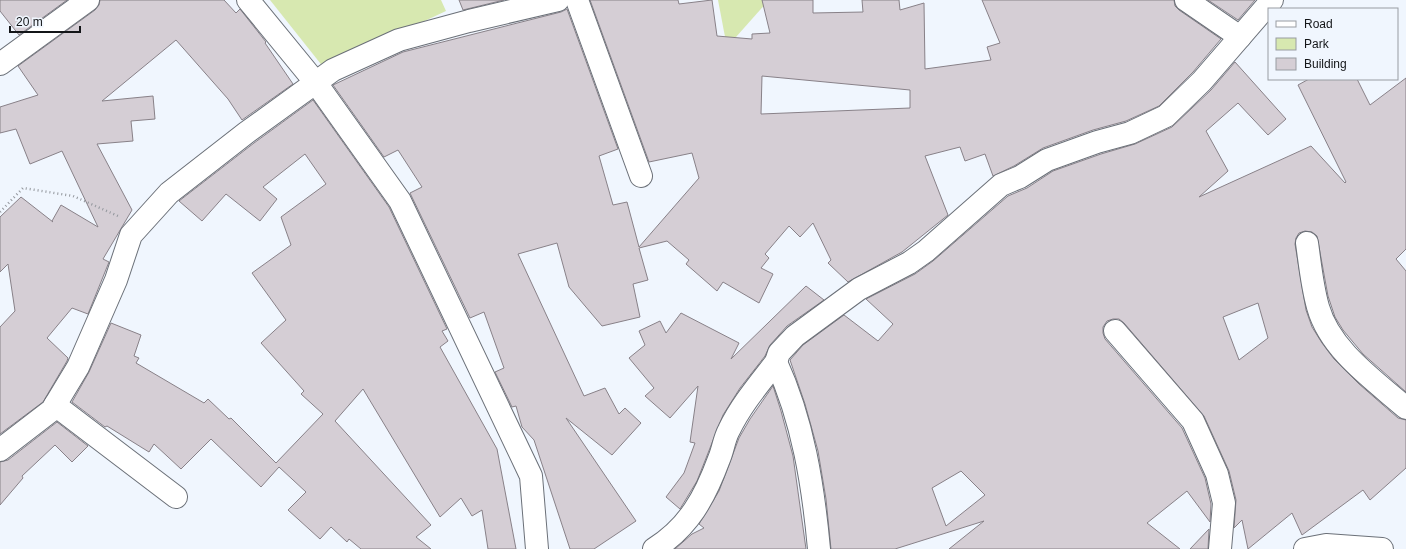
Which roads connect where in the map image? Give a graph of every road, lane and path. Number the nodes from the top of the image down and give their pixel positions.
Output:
1 (88, 0) edge
2 (248, 0) edge
3 (558, 0) edge
4 (577, 0) edge
5 (1186, 0) edge
6 (1272, 0) edge
7 (1240, 37) junction
8 (0, 64) edge
9 (316, 83) junction
10 (641, 176) dead end
11 (0, 212) edge
12 (139, 226) junction
13 (1307, 243) dead end
14 (1115, 331) dead end
15 (776, 362) junction
16 (55, 405) junction
17 (1406, 408) edge
18 (0, 450) edge
19 (176, 497) dead end
20 (537, 549) edge
21 (654, 549) edge
22 (819, 549) edge
23 (1220, 549) edge
24 (1305, 549) edge
25 (1382, 549) edge

1 - 8 street
2 - 9 street
3 - 9 street
4 - 10 street
5 - 7 street
6 - 7 street
7 - 15 street
9 - 12 street
9 - 20 street
11 - 12 path
12 - 16 street
13 - 17 street
14 - 23 street
15 - 21 street
15 - 22 street
16 - 18 street
16 - 19 street
24 - 25 street

